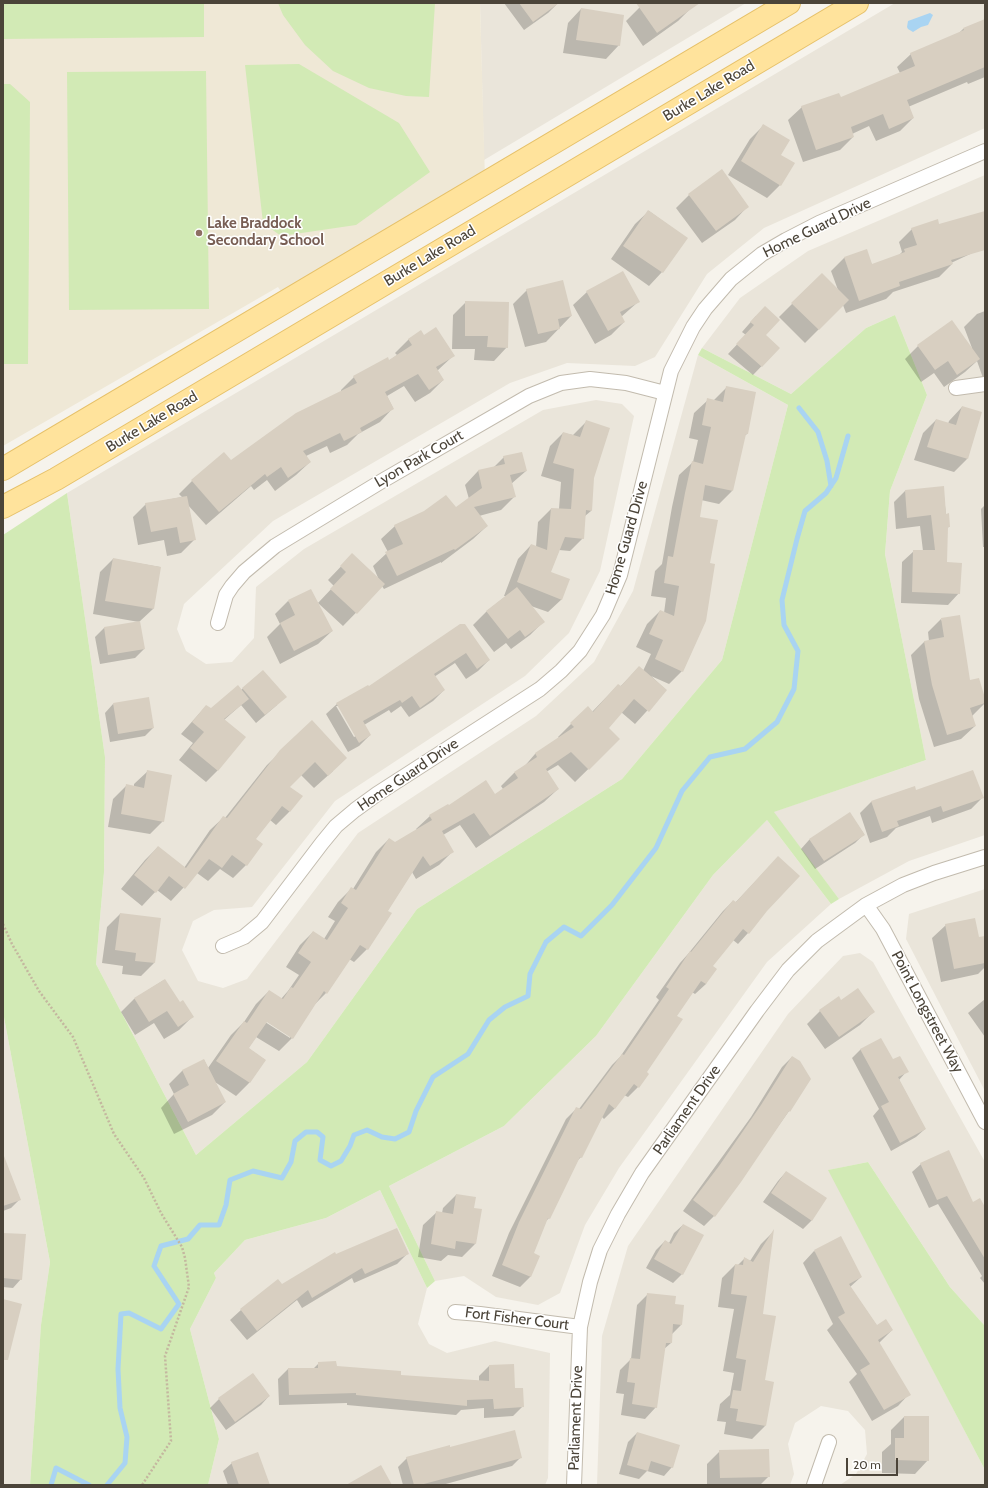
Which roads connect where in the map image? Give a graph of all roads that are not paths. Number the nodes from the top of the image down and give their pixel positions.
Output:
1 (789, 3) edge
2 (856, 3) edge
3 (985, 151) edge
4 (985, 384) edge
5 (956, 388) dead end
6 (665, 393) junction
7 (3, 469) edge
8 (3, 507) edge
9 (218, 623) dead end
10 (985, 856) edge
11 (866, 905) junction
12 (223, 946) dead end
13 (985, 1122) edge
14 (455, 1312) dead end
15 (580, 1327) junction
16 (829, 1442) dead end
17 (574, 1485) edge
18 (814, 1485) edge

1 - 7 main road
2 - 8 main road, Burke Lake Road
3 - 6 street, Home Guard Drive
4 - 5 street
6 - 9 street, Lyon Park Court
6 - 12 street, Home Guard Drive
10 - 11 street, Parliament Drive
11 - 13 street, Point Longstreet Way
11 - 15 street, Parliament Drive
14 - 15 street, Fort Fisher Court
15 - 17 street, Parliament Drive
16 - 18 street

